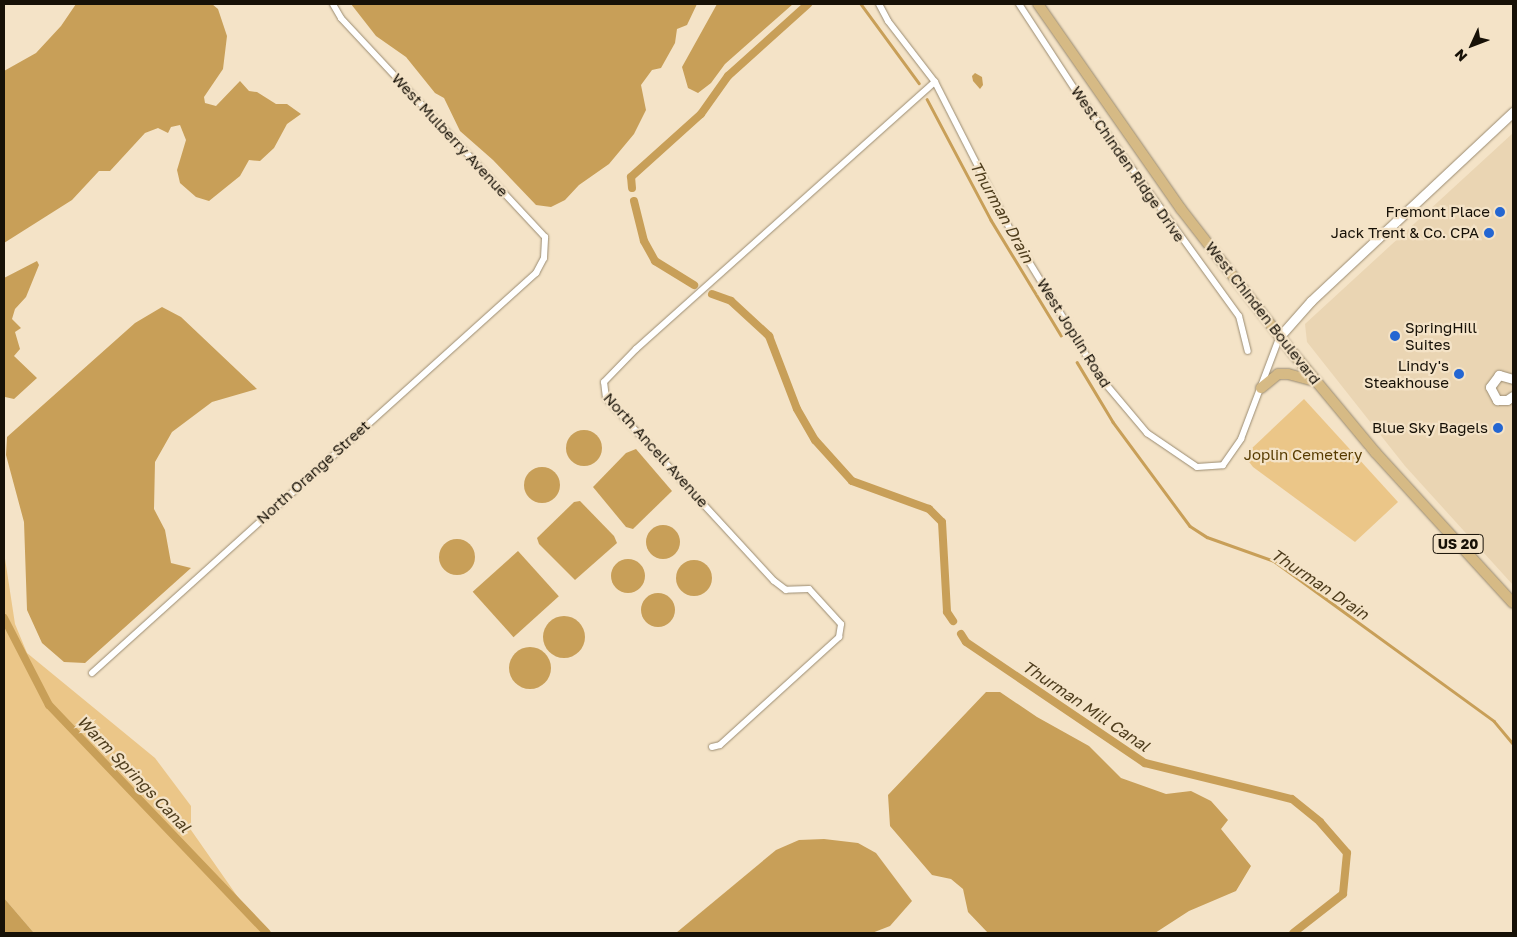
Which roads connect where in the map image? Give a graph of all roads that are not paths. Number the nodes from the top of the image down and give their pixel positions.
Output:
1 (333, 4) edge
2 (879, 4) edge
3 (1019, 4) edge
4 (1038, 4) edge
5 (935, 82) junction
6 (1513, 112) edge
7 (536, 273) joint
8 (1280, 336) junction
9 (1248, 351) dead end
10 (1513, 379) edge
11 (1317, 382) junction
12 (1261, 388) junction
13 (1513, 396) edge
14 (1513, 603) edge
15 (92, 673) dead end
16 (712, 748) dead end

1 - 7 street, West Mulberry Avenue
2 - 5 street, West Joplin Road
3 - 9 street, West Chinden Ridge Drive
4 - 8 main road, West Chinden Boulevard
5 - 12 street, West Joplin Road
5 - 16 street, North Ancell Avenue
6 - 8 main road
7 - 15 street, North Orange Street
8 - 11 main road, West Chinden Boulevard
8 - 12 street, West Joplin Road
10 - 13 main road
11 - 12 main road
11 - 14 main road, West Chinden Boulevard / US 20

